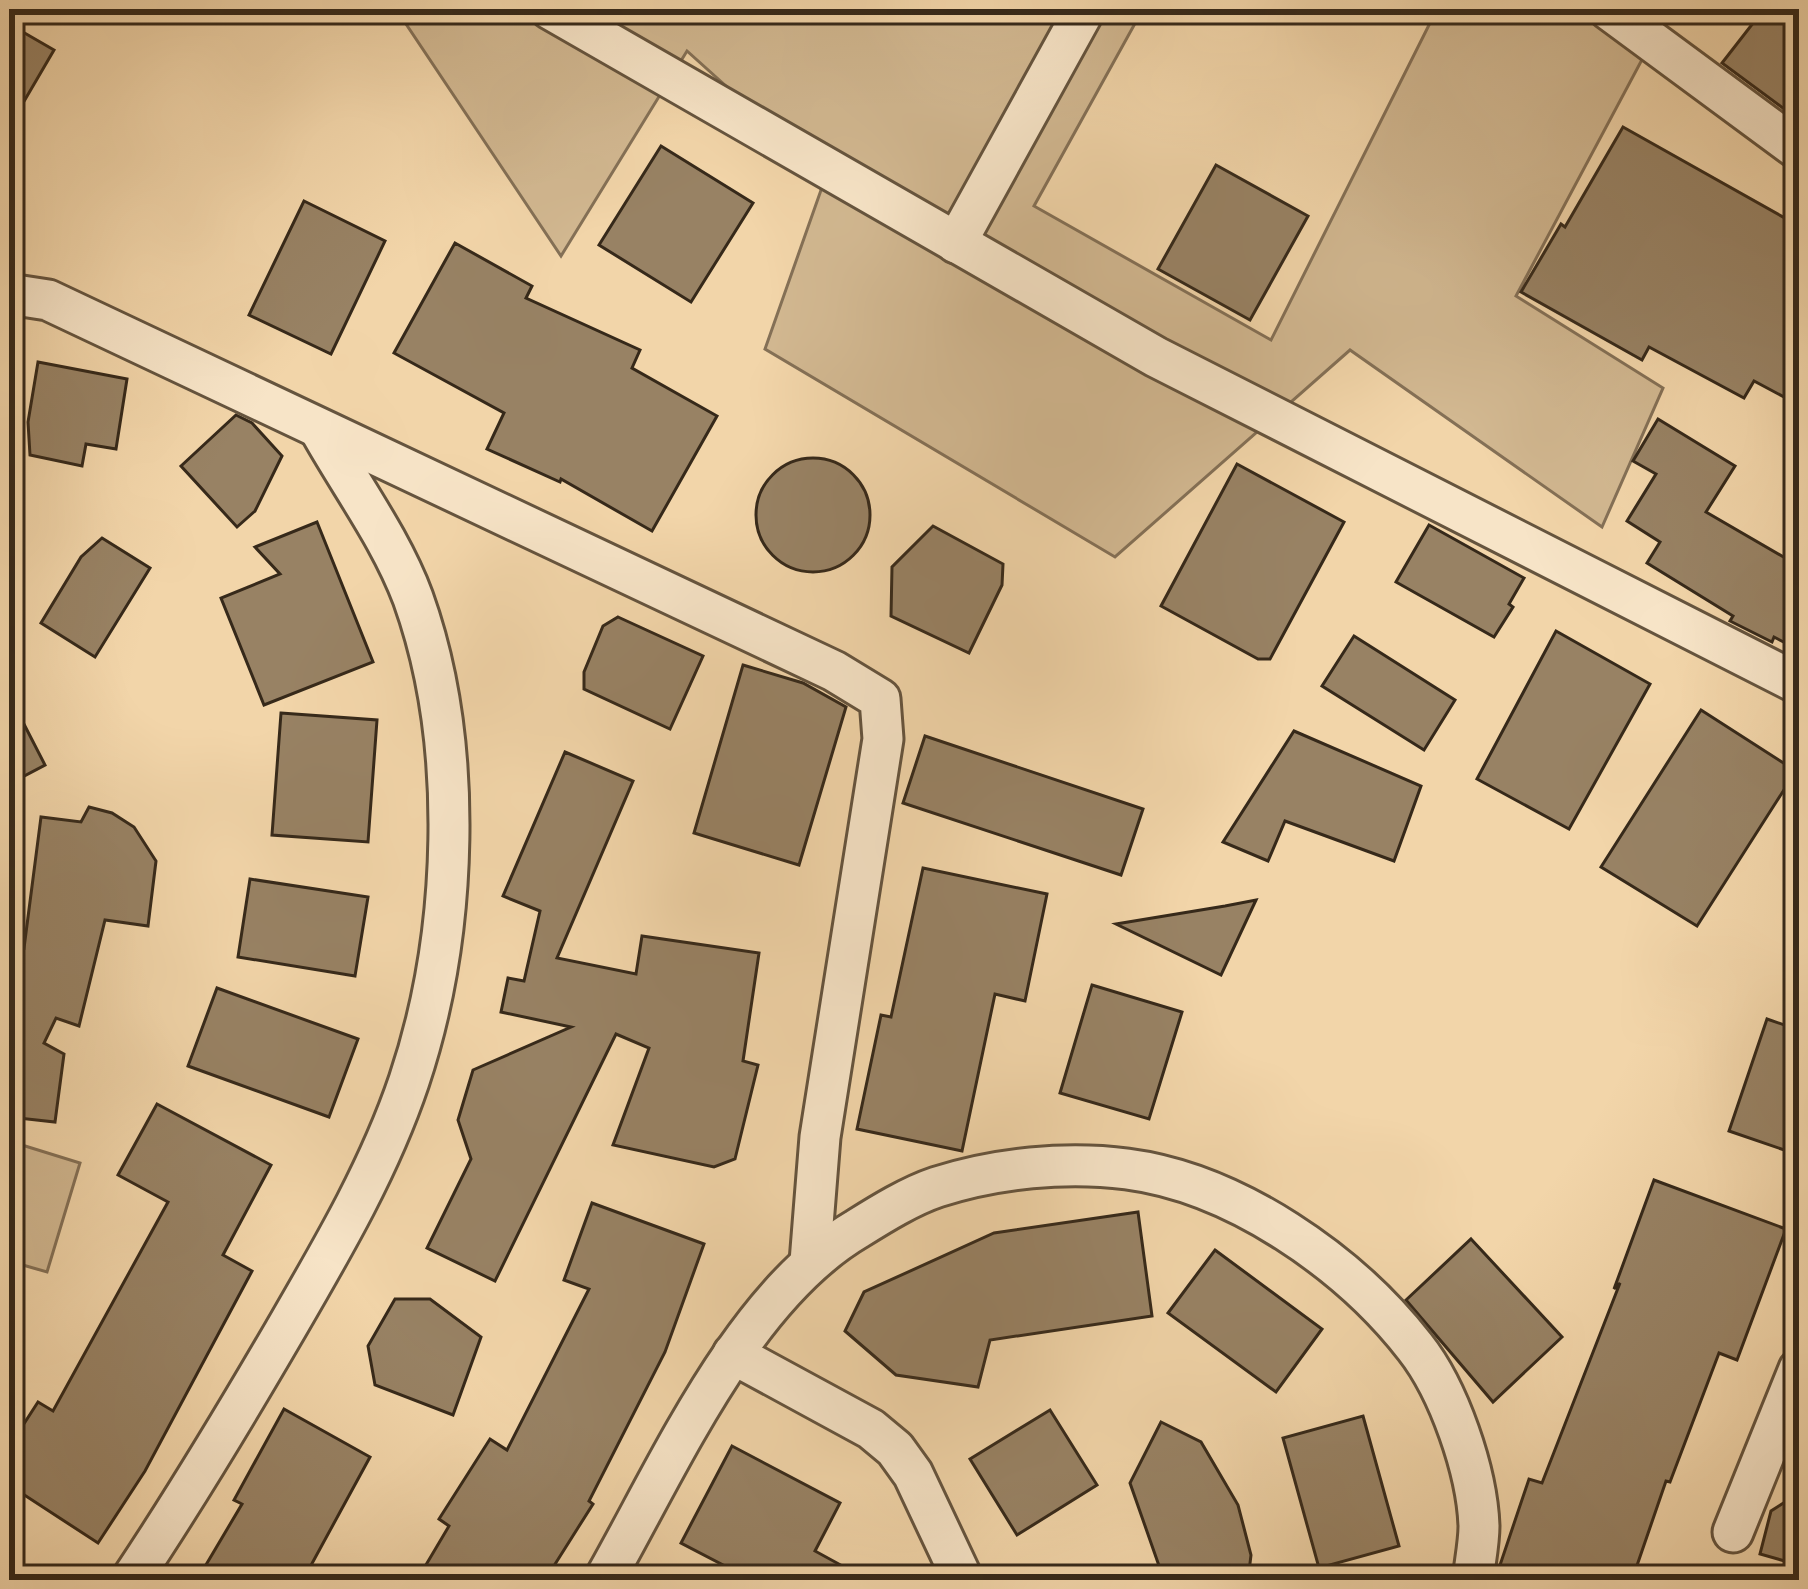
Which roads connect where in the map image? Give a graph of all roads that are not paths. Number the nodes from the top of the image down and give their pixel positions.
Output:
1 (550, 9) edge
2 (1085, 9) edge
3 (1608, 9) edge
4 (1799, 150) edge
5 (956, 243) junction
6 (13, 288) edge
7 (321, 431) junction
8 (1799, 684) edge
9 (810, 1262) junction
10 (733, 1354) junction
11 (1799, 1369) edge
12 (1732, 1532) dead end
13 (131, 1580) edge
14 (604, 1580) edge
15 (962, 1580) edge
16 (1473, 1580) edge

1 - 5 street
2 - 5 street
3 - 4 street
5 - 8 street
6 - 7 street
7 - 9 street
7 - 13 street
9 - 10 street
9 - 16 street
10 - 14 street
10 - 15 street
11 - 12 street

